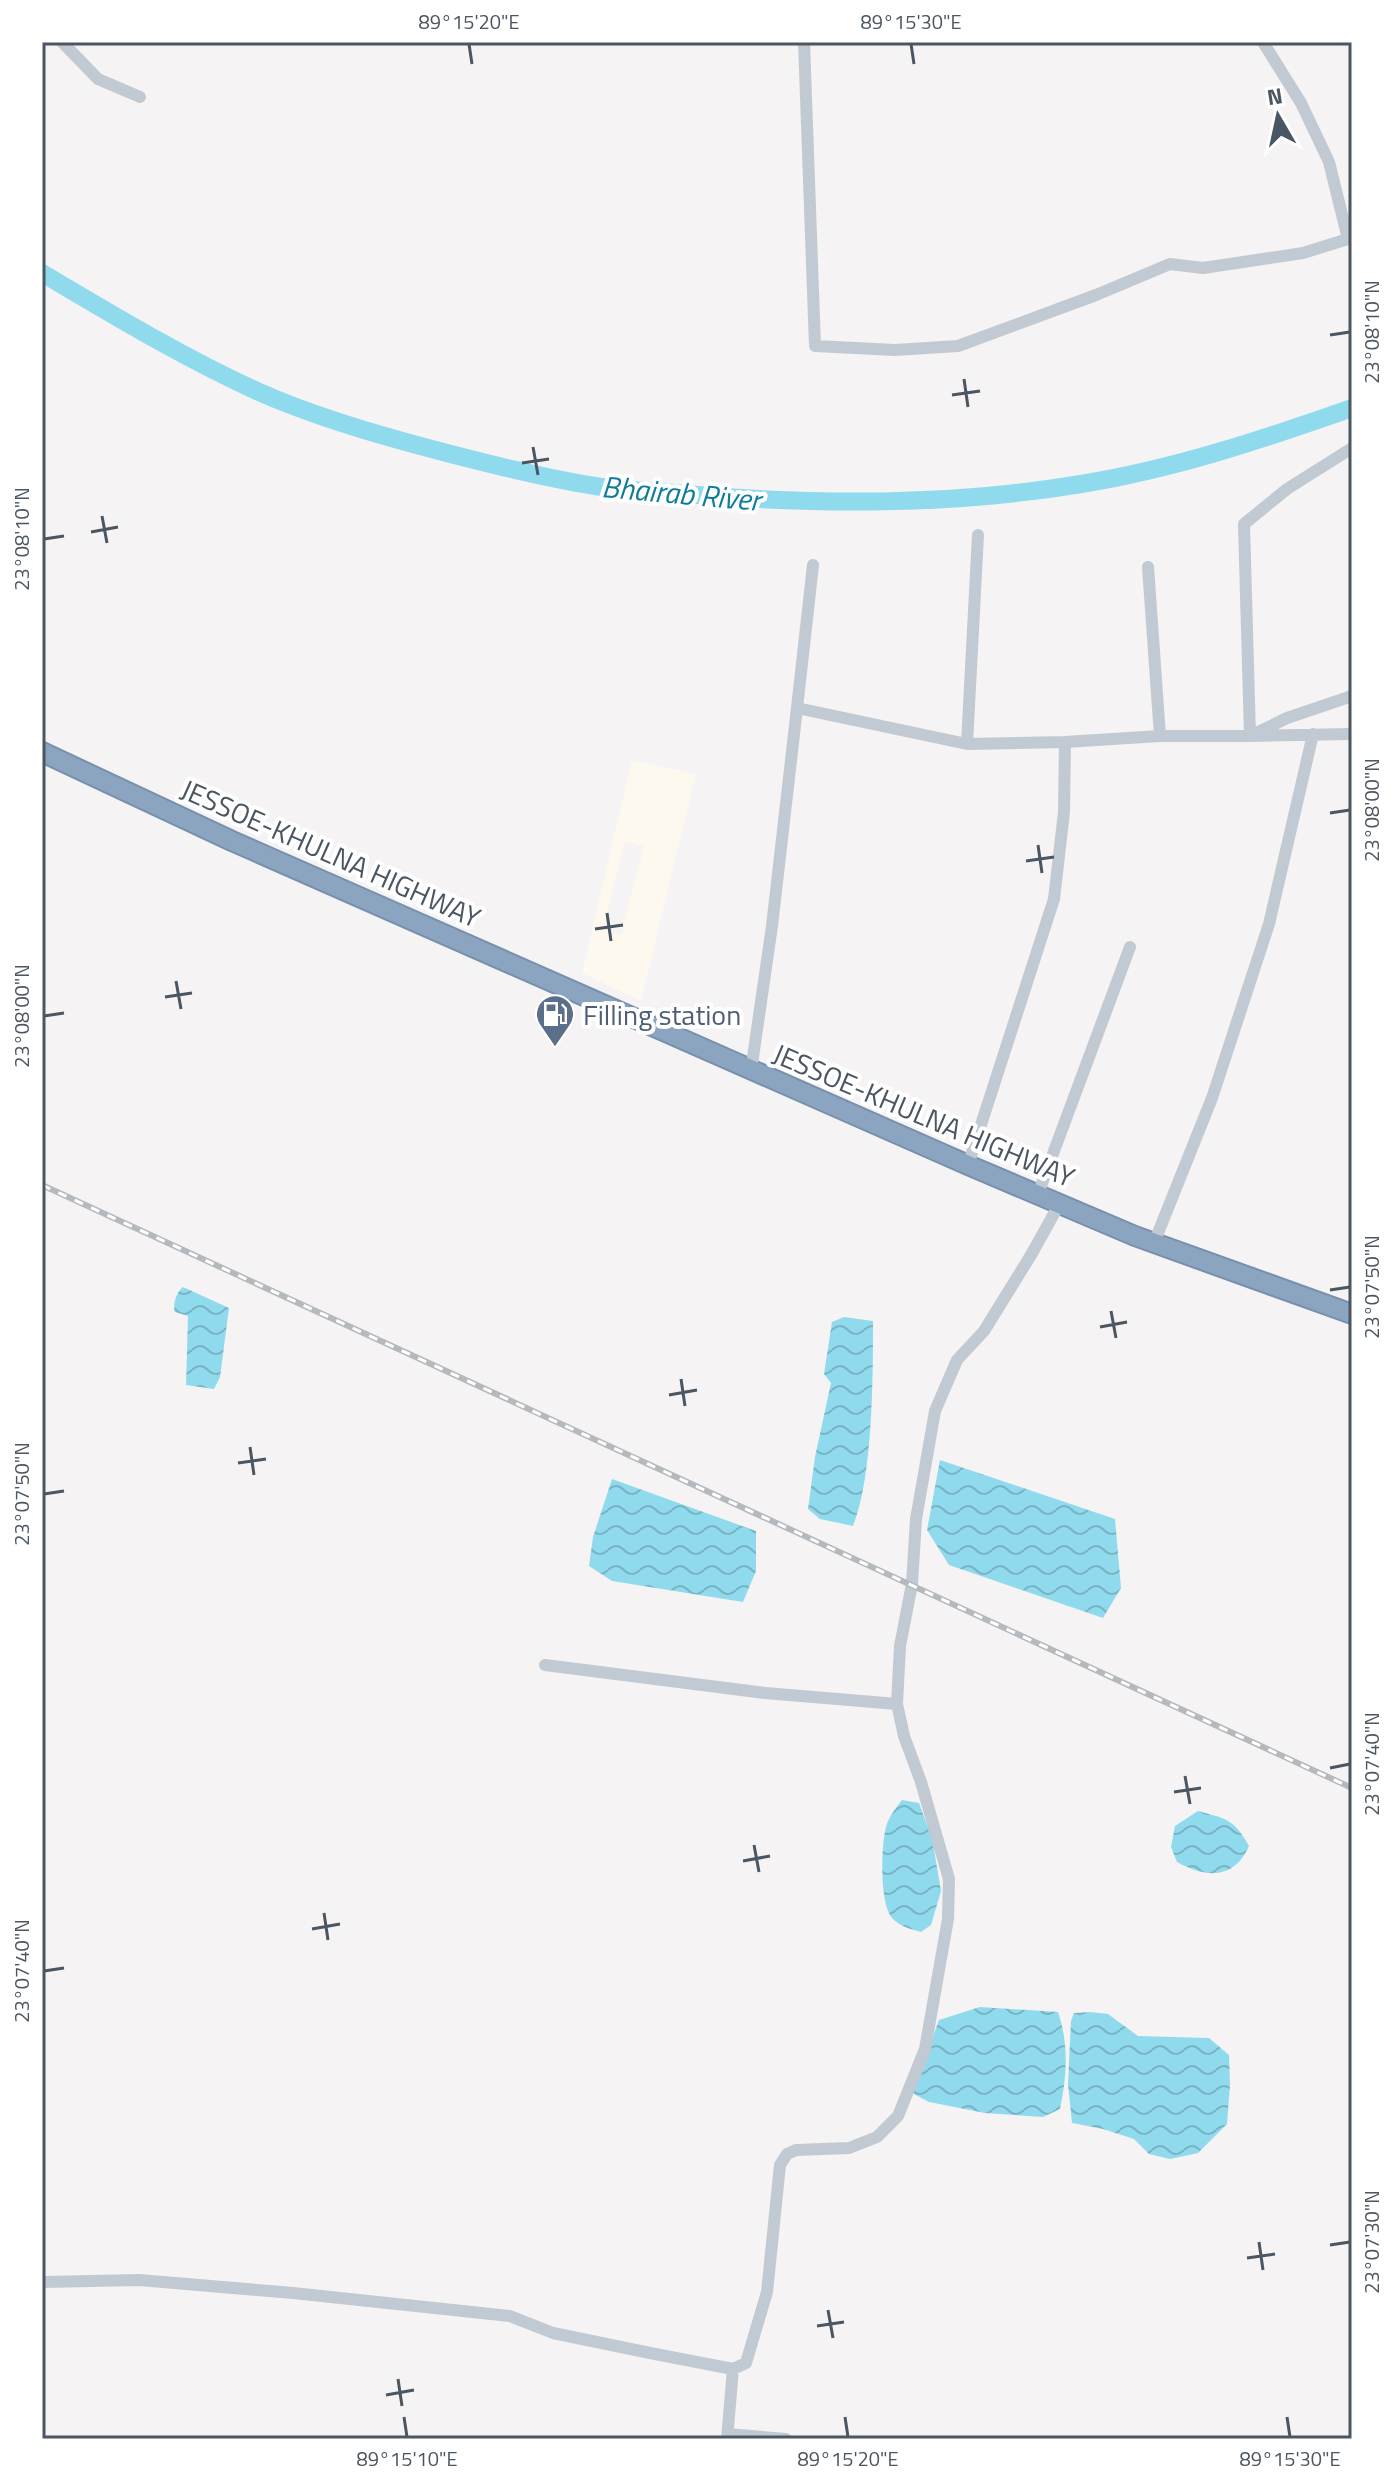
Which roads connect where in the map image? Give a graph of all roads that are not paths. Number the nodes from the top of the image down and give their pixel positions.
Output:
1 (62, 42) edge
2 (804, 42) edge
3 (1263, 42) edge
4 (140, 97) dead end
5 (1352, 448) edge
6 (978, 535) dead end
7 (813, 565) dead end
8 (1148, 567) dead end
9 (1352, 696) edge
10 (797, 708) junction
11 (1313, 734) junction
12 (1352, 734) edge
13 (1160, 736) junction
14 (1250, 736) junction
15 (1065, 742) junction
16 (967, 744) junction
17 (42, 752) edge
18 (1130, 947) dead end
19 (751, 1071) junction
20 (968, 1165) junction
21 (1038, 1194) junction
22 (1060, 1203) junction
23 (1154, 1243) junction
24 (1352, 1314) edge
25 (545, 1665) dead end
26 (897, 1704) junction
27 (42, 2282) edge
28 (733, 2369) junction
29 (727, 2436) edge
30 (786, 2439) edge

1 - 4 street
2 - 3 street
5 - 14 street
6 - 16 street
7 - 10 street
8 - 13 street
9 - 14 street
10 - 16 street
10 - 19 street
11 - 12 street
11 - 14 street
11 - 23 street
13 - 14 street
13 - 15 street
15 - 16 street
15 - 20 street
17 - 19 highway, JESSOE-KHULNA HIGHWAY
18 - 21 street
19 - 20 highway, JESSOE-KHULNA HIGHWAY
20 - 21 highway, JESSOE-KHULNA HIGHWAY
21 - 22 highway, JESSOE-KHULNA HIGHWAY
22 - 23 highway, JESSOE-KHULNA HIGHWAY
22 - 26 street
23 - 24 highway, JESSOE-KHULNA HIGHWAY
25 - 26 street
26 - 28 street
27 - 28 street
28 - 29 street
29 - 30 street

